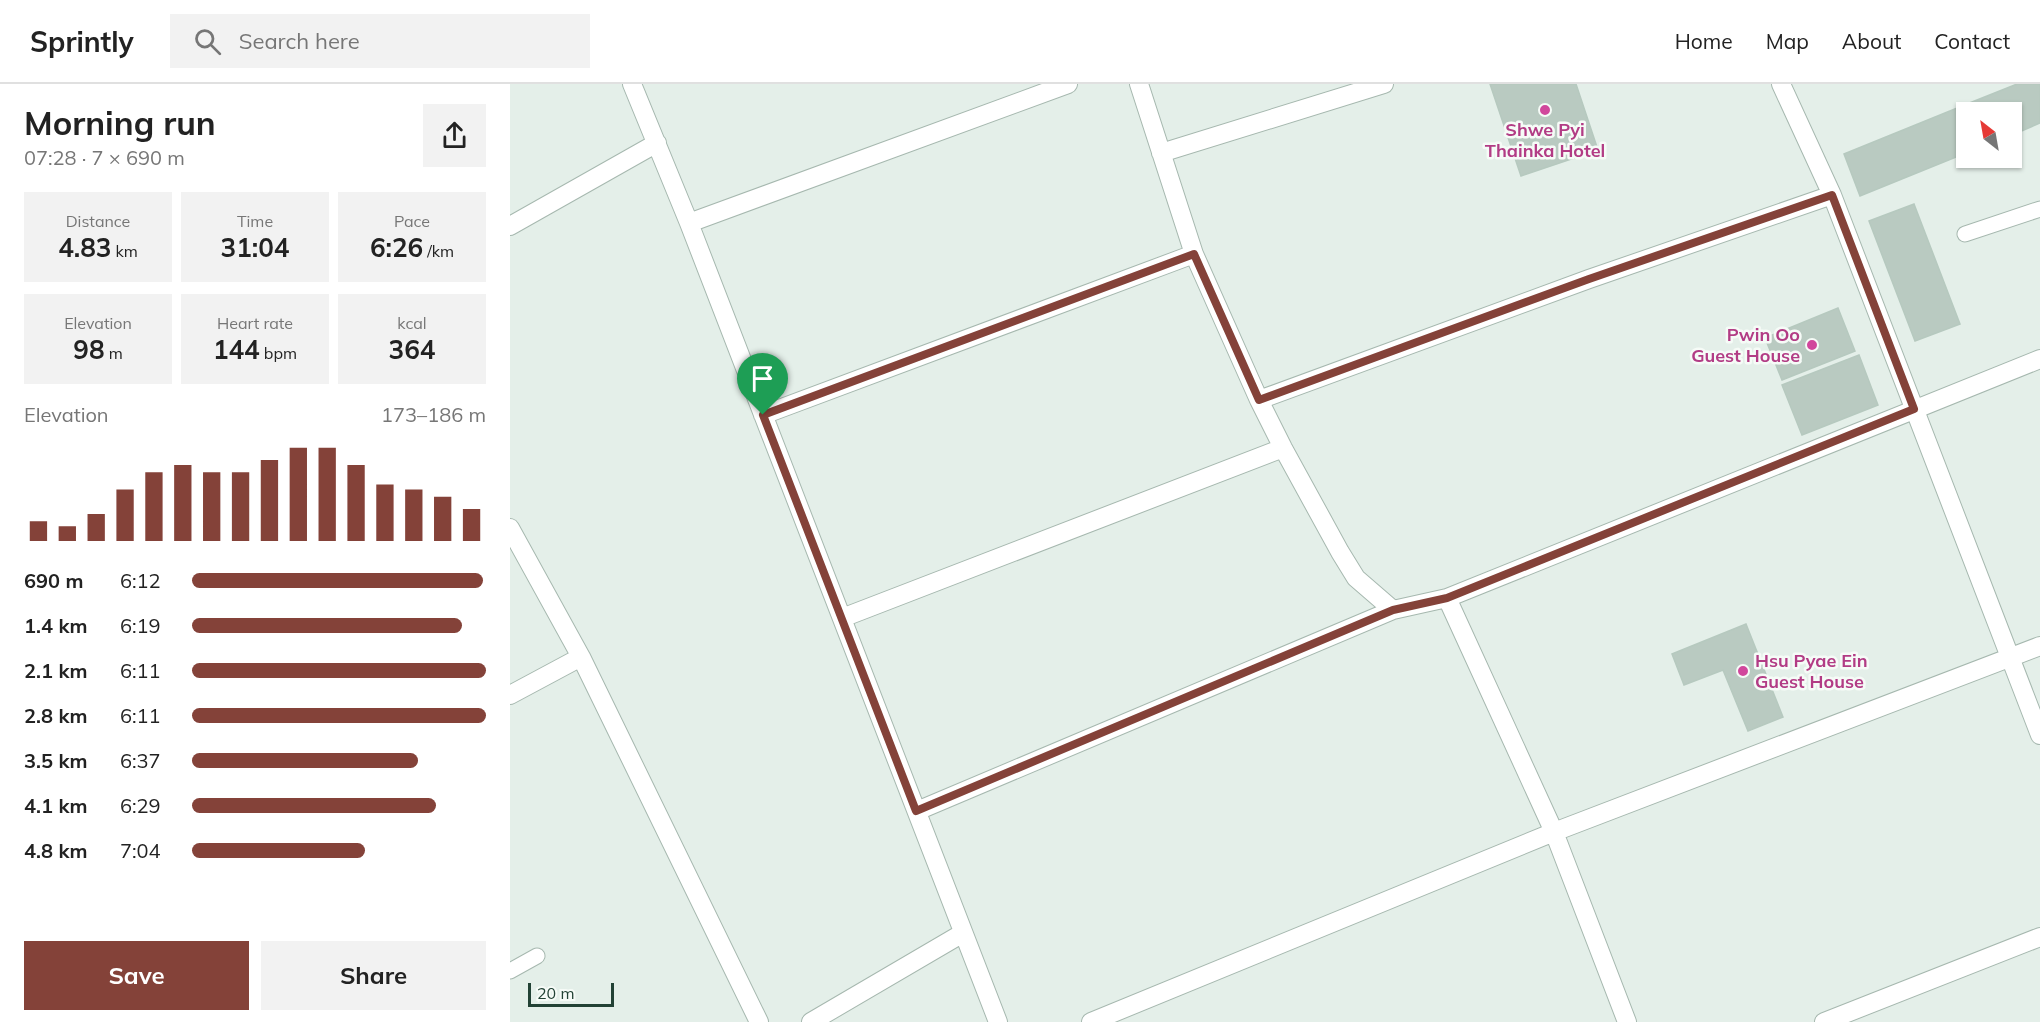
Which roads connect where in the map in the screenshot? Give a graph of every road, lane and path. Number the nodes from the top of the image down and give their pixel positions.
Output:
1 (632, 84) edge
2 (1068, 84) edge
3 (1139, 84) edge
4 (1384, 84) edge
5 (1782, 84) edge
6 (657, 143) junction
7 (1161, 153) junction
8 (1832, 195) junction
9 (2040, 209) edge
10 (689, 223) junction
11 (510, 226) edge
12 (1965, 234) dead end
13 (1194, 254) junction
14 (2040, 359) edge
15 (1259, 400) junction
16 (1914, 409) junction
17 (763, 415) junction
18 (1283, 448) junction
19 (510, 528) edge
20 (1447, 598) junction
21 (1393, 610) junction
22 (842, 618) junction
23 (2040, 646) edge
24 (581, 657) junction
25 (2011, 658) junction
26 (510, 695) edge
27 (2040, 735) edge
28 (916, 811) junction
29 (1554, 832) junction
30 (963, 933) junction
31 (2040, 937) edge
32 (537, 956) dead end
33 (510, 971) edge
34 (759, 1022) edge
35 (811, 1022) edge
36 (998, 1022) edge
37 (1091, 1022) edge
38 (1627, 1022) edge
39 (1824, 1022) edge

1 - 6 street
2 - 10 street
3 - 7 street
4 - 7 street
5 - 8 street
6 - 10 street
6 - 11 street
7 - 13 street
8 - 15 street
8 - 16 street
9 - 12 lane
10 - 17 street
13 - 15 street
13 - 17 street
14 - 16 street
15 - 18 street
16 - 20 street
16 - 25 street
17 - 22 street
18 - 21 street
18 - 22 street
19 - 24 street
20 - 21 street
20 - 29 street
21 - 28 street
22 - 28 street
23 - 25 street
24 - 26 street
24 - 34 street
25 - 27 street
25 - 29 street
28 - 30 street
29 - 37 street
29 - 38 street
30 - 35 street
30 - 36 street
31 - 39 street
32 - 33 lane

